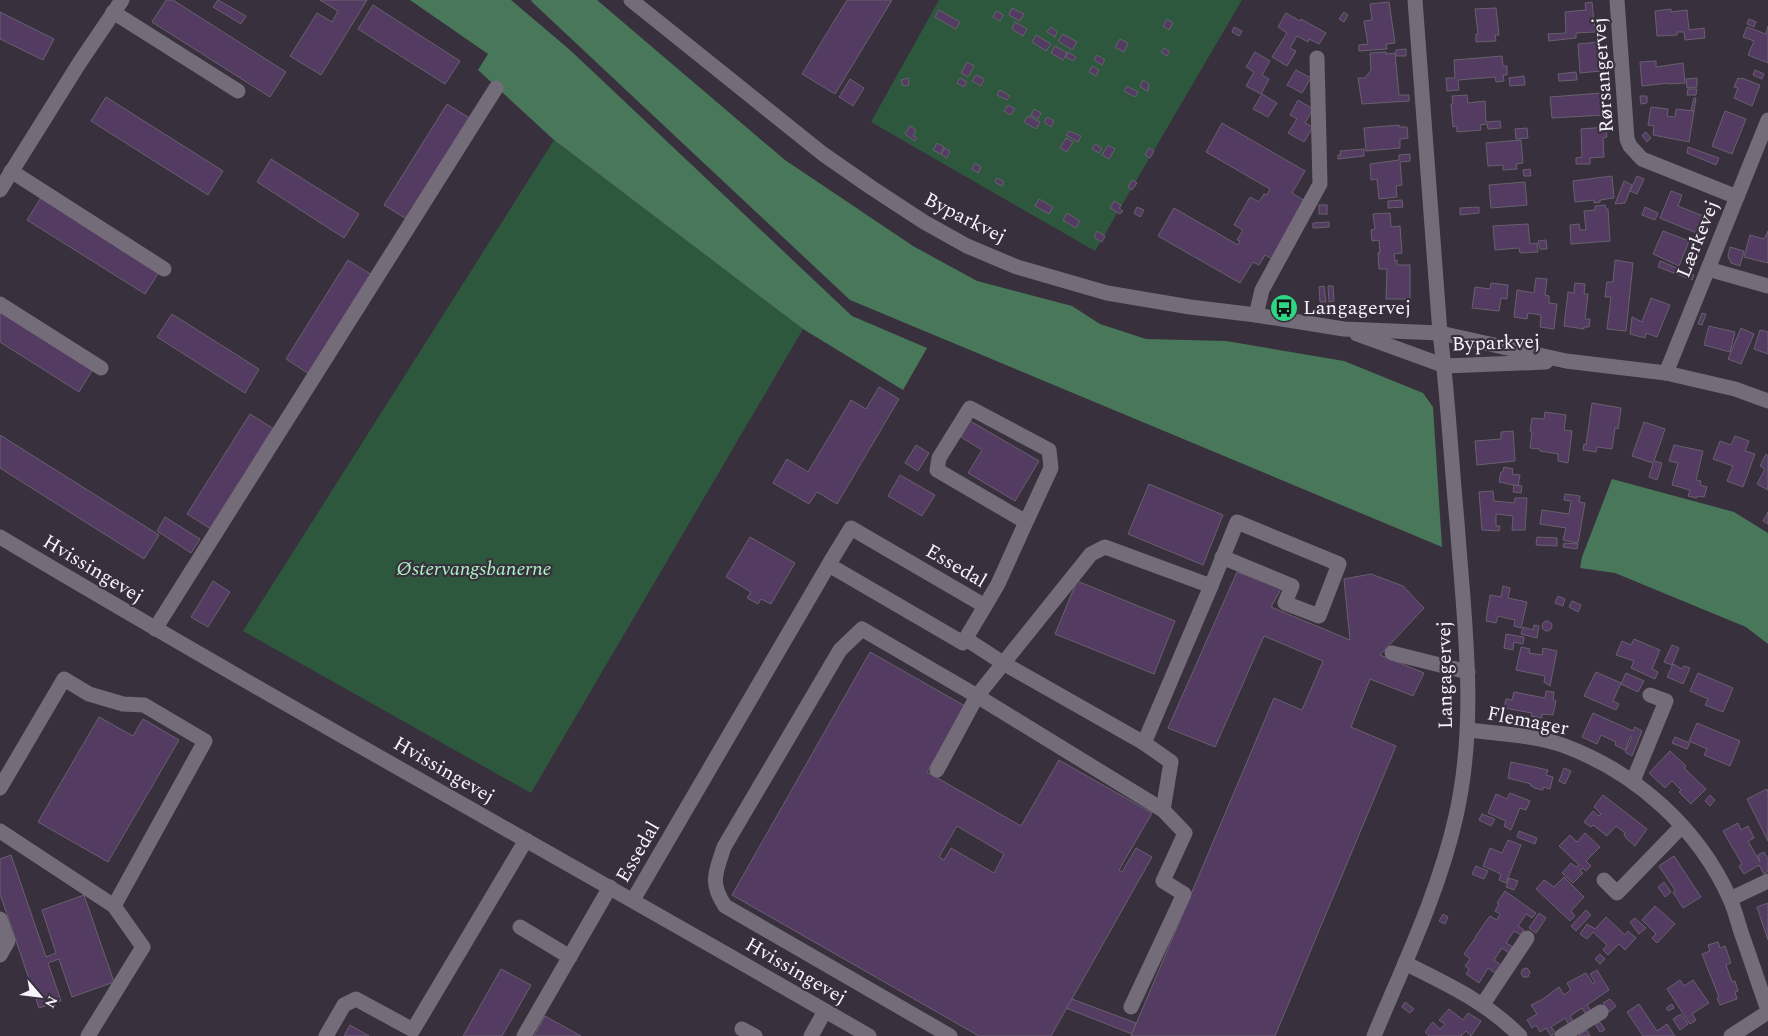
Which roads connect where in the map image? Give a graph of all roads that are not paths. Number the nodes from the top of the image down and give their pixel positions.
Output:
1 (632, 0) edge
2 (1415, 0) edge
3 (1617, 0) edge
4 (115, 4) edge
5 (1317, 58) dead end
6 (496, 88) dead end
7 (238, 91) dead end
8 (1768, 120) edge
9 (11, 171) junction
10 (0, 190) edge
11 (1737, 197) junction
12 (1708, 268) junction
13 (164, 269) dead end
14 (1768, 286) edge
15 (0, 304) edge
16 (1256, 316) junction
17 (1344, 329) junction
18 (1440, 333) junction
19 (1566, 361) junction
20 (1444, 366) junction
21 (101, 368) dead end
22 (1666, 373) junction
23 (1768, 401) edge
24 (1026, 522) junction
25 (0, 537) edge
26 (1222, 557) junction
27 (829, 565) junction
28 (1211, 586) junction
29 (985, 606) junction
30 (155, 629) junction
31 (966, 639) junction
32 (1392, 654) dead end
33 (1003, 663) junction
34 (1468, 672) junction
35 (1650, 695) dead end
36 (977, 696) junction
37 (1468, 730) junction
38 (1144, 743) junction
39 (937, 770) dead end
40 (1633, 781) junction
41 (0, 788) edge
42 (1163, 810) junction
43 (1682, 826) junction
44 (0, 831) edge
45 (526, 840) junction
46 (1604, 880) dead end
47 (1768, 881) edge
48 (610, 887) junction
49 (1730, 899) junction
50 (633, 900) junction
51 (114, 906) junction
52 (0, 919) edge
53 (520, 927) dead end
54 (1527, 938) dead end
55 (0, 955) edge
56 (570, 956) junction
57 (1404, 963) junction
58 (1483, 1004) junction
59 (1131, 1007) dead end
60 (825, 1011) junction
61 (1768, 1011) edge
62 (1601, 1012) dead end
63 (412, 1033) edge
64 (88, 1036) edge
65 (326, 1036) edge
66 (524, 1036) edge
67 (811, 1036) edge
68 (869, 1036) edge
69 (950, 1036) edge
70 (1374, 1036) edge
71 (1520, 1036) edge
72 (1562, 1036) edge
73 (1731, 1036) edge

1 - 16 street, Byparkvej
2 - 18 street, Langagervej
3 - 11 street, Rørsangervej
4 - 7 street
4 - 9 street
5 - 16 street
6 - 30 street
8 - 11 street, Lærkevej
9 - 10 street
9 - 13 street
11 - 12 street, Lærkevej
12 - 14 street
12 - 22 street, Lærkevej
15 - 21 street
16 - 17 street, Byparkvej
17 - 18 street, Byparkvej
17 - 20 street, Byparkvej
18 - 19 street, Byparkvej
18 - 20 street, Langagervej
19 - 20 street, Byparkvej
19 - 22 street, Byparkvej
20 - 34 street, Langagervej
22 - 23 street, Byparkvej
24 - 24 street
24 - 29 street
25 - 30 street, Hvissingevej
26 - 26 street
26 - 28 street
27 - 29 street, Essedal
27 - 31 street
27 - 50 street, Essedal
28 - 33 street
28 - 38 street
29 - 31 street, Essedal
30 - 45 street, Hvissingevej
31 - 33 street
32 - 34 street
33 - 36 street
33 - 38 street
34 - 37 street, Langagervej
35 - 40 street
36 - 39 street
36 - 42 street
36 - 69 street
37 - 40 street, Flemager
37 - 57 street, Langagervej
38 - 42 street
40 - 43 street, Flemager
41 - 51 street
42 - 59 street
43 - 46 street
43 - 49 street, Flemager
44 - 51 street
45 - 48 street, Hvissingevej
45 - 63 street
47 - 49 street
48 - 50 street, Hvissingevej
48 - 56 street
49 - 61 street, Flemager
50 - 60 street, Hvissingevej
51 - 64 street
52 - 55 street
53 - 56 street
54 - 58 street
56 - 66 street
57 - 58 street
57 - 70 street, Langagervej
58 - 71 street
60 - 67 street
60 - 68 street, Hvissingevej
61 - 73 street, Flemager
62 - 72 street
63 - 65 street

